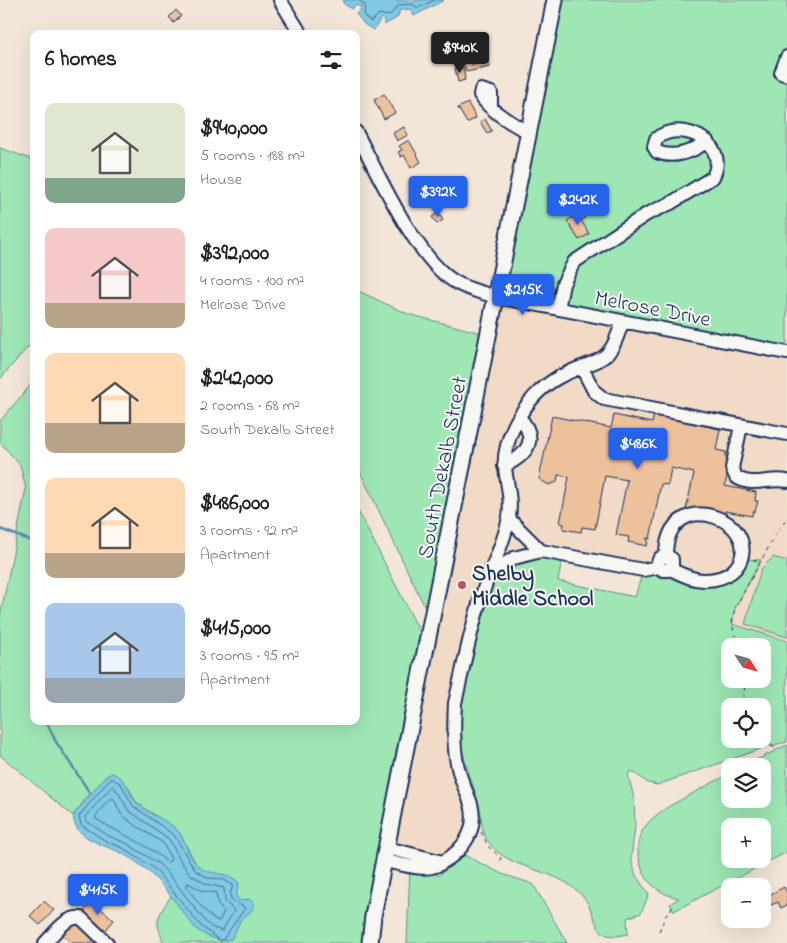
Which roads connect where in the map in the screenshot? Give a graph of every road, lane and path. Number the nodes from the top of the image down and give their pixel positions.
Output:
1 (280, 0) edge
2 (555, 0) edge
3 (299, 30) edge
4 (787, 57) edge
5 (787, 75) edge
6 (491, 107) dead end
7 (529, 132) junction
8 (360, 139) edge
9 (707, 142) dead end
10 (497, 297) junction
11 (558, 309) junction
12 (622, 322) junction
13 (787, 353) edge
14 (582, 368) junction
15 (519, 417) junction
16 (717, 421) junction
17 (741, 426) junction
18 (786, 433) edge
19 (736, 448) junction
20 (504, 466) junction
21 (787, 481) edge
22 (787, 518) edge
23 (509, 519) junction
24 (540, 551) junction
25 (665, 568) junction
26 (490, 573) junction
27 (736, 638) edge
28 (771, 746) edge
29 (778, 748) dead end
30 (386, 855) junction
31 (672, 906) dead end
32 (660, 932) dead end
33 (53, 940) edge
34 (107, 943) edge
35 (370, 943) edge

1 - 3 street
2 - 7 main road, South Dekalb Street
4 - 5 street
6 - 7 street
7 - 10 main road, South Dekalb Street
8 - 10 street, Melrose Drive
9 - 11 street
10 - 11 street, Melrose Drive
10 - 30 main road, South Dekalb Street
11 - 12 street, Melrose Drive
12 - 13 street, Melrose Drive
12 - 14 street
14 - 15 street
14 - 16 street
15 - 20 street
15 - 20 street
16 - 17 street
16 - 19 street
17 - 18 street
17 - 19 street
19 - 21 street
20 - 23 street
22 - 27 path
23 - 24 street
23 - 26 street
24 - 25 street
24 - 26 street
25 - 25 street
26 - 30 street
28 - 29 path
30 - 35 main road, South Dekalb Street
31 - 32 path
33 - 34 street

